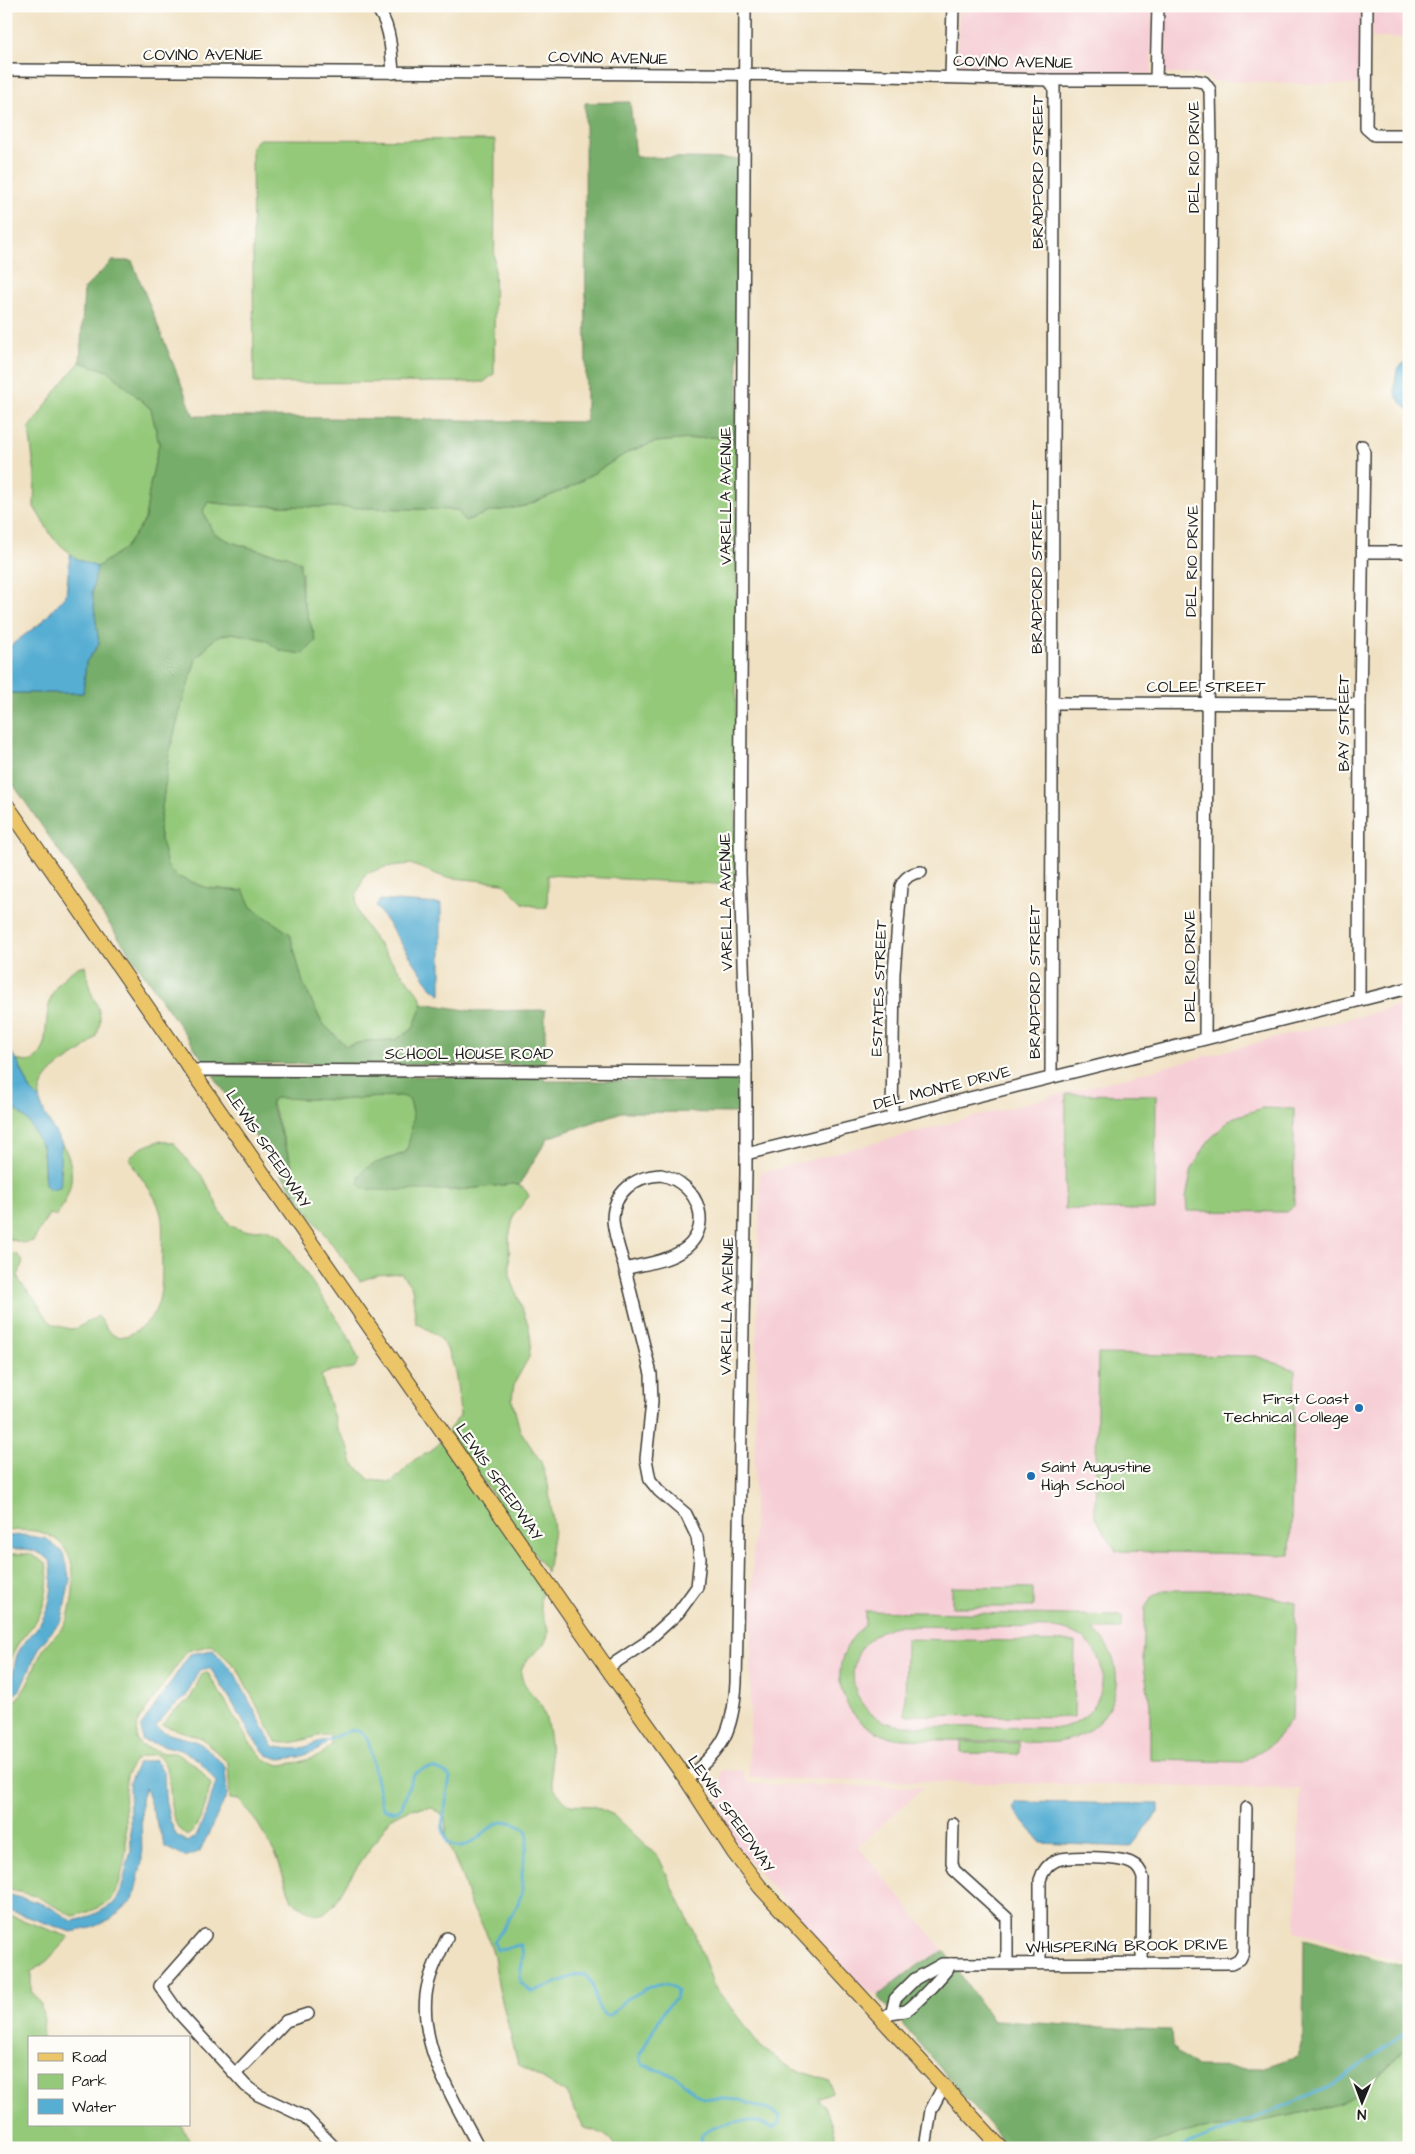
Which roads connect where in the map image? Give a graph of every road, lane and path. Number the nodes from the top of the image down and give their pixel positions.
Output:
1 (745, 6) edge
2 (953, 6) edge
3 (1158, 6) edge
4 (1367, 6) edge
5 (377, 8) edge
6 (6, 70) edge
7 (394, 73) junction
8 (746, 75) junction
9 (951, 77) junction
10 (1048, 80) junction
11 (1156, 80) junction
12 (1207, 86) joint
13 (1409, 136) edge
14 (1362, 446) dead end
15 (1362, 552) junction
16 (1409, 552) edge
17 (1207, 702) junction
18 (1052, 703) junction
19 (1360, 704) junction
20 (6, 804) edge
21 (921, 872) dead end
22 (1409, 988) edge
23 (1359, 1000) junction
24 (1206, 1038) junction
25 (192, 1070) junction
26 (746, 1072) junction
27 (1051, 1076) junction
28 (892, 1118) junction
29 (746, 1154) junction
30 (625, 1269) junction
31 (606, 1668) junction
32 (686, 1779) junction
33 (1246, 1808) dead end
34 (953, 1824) dead end
35 (205, 1934) dead end
36 (447, 1938) dead end
37 (1007, 1963) junction
38 (1142, 1963) junction
39 (951, 1964) junction
40 (1040, 1964) junction
41 (308, 2014) dead end
42 (887, 2015) junction
43 (236, 2072) junction
44 (944, 2085) junction
45 (335, 2148) edge
46 (479, 2148) edge
47 (925, 2148) edge
48 (1001, 2148) edge

1 - 8 street, VARELLA AVENUE
2 - 9 street
3 - 11 street
4 - 13 street
5 - 7 street
6 - 7 street, COVINO AVENUE
7 - 8 street, COVINO AVENUE
8 - 9 street, COVINO AVENUE
8 - 26 street, VARELLA AVENUE
9 - 10 street, COVINO AVENUE
10 - 11 street, COVINO AVENUE
10 - 18 street, BRADFORD STREET
11 - 12 street, COVINO AVENUE
12 - 17 street, DEL RIO DRIVE
14 - 15 street, BAY STREET
15 - 16 street
15 - 19 street, BAY STREET
17 - 18 street, COLEE STREET
17 - 19 street, COLEE STREET
17 - 24 street, DEL RIO DRIVE
18 - 27 street, BRADFORD STREET
19 - 23 street, BAY STREET
20 - 25 main road, LEWIS SPEEDWAY
21 - 28 street, ESTATES STREET
22 - 23 street, DEL MONTE DRIVE
23 - 24 street, DEL MONTE DRIVE
24 - 27 street, DEL MONTE DRIVE
25 - 26 street, SCHOOL HOUSE ROAD
25 - 31 main road, LEWIS SPEEDWAY
26 - 29 street, VARELLA AVENUE
27 - 28 street, DEL MONTE DRIVE
28 - 29 street, DEL MONTE DRIVE
29 - 32 street, VARELLA AVENUE
30 - 30 street
30 - 31 street
31 - 32 main road, LEWIS SPEEDWAY
32 - 42 main road, LEWIS SPEEDWAY
33 - 38 street, WHISPERING BROOK DRIVE
34 - 37 street
35 - 43 street
36 - 46 street
37 - 39 street, WHISPERING BROOK DRIVE
37 - 40 street, WHISPERING BROOK DRIVE
38 - 40 street, WHISPERING BROOK DRIVE
38 - 40 street
39 - 42 street
39 - 42 street, WHISPERING BROOK DRIVE
41 - 43 street
42 - 44 main road, LEWIS SPEEDWAY
43 - 45 street
44 - 47 street
44 - 48 main road, LEWIS SPEEDWAY

